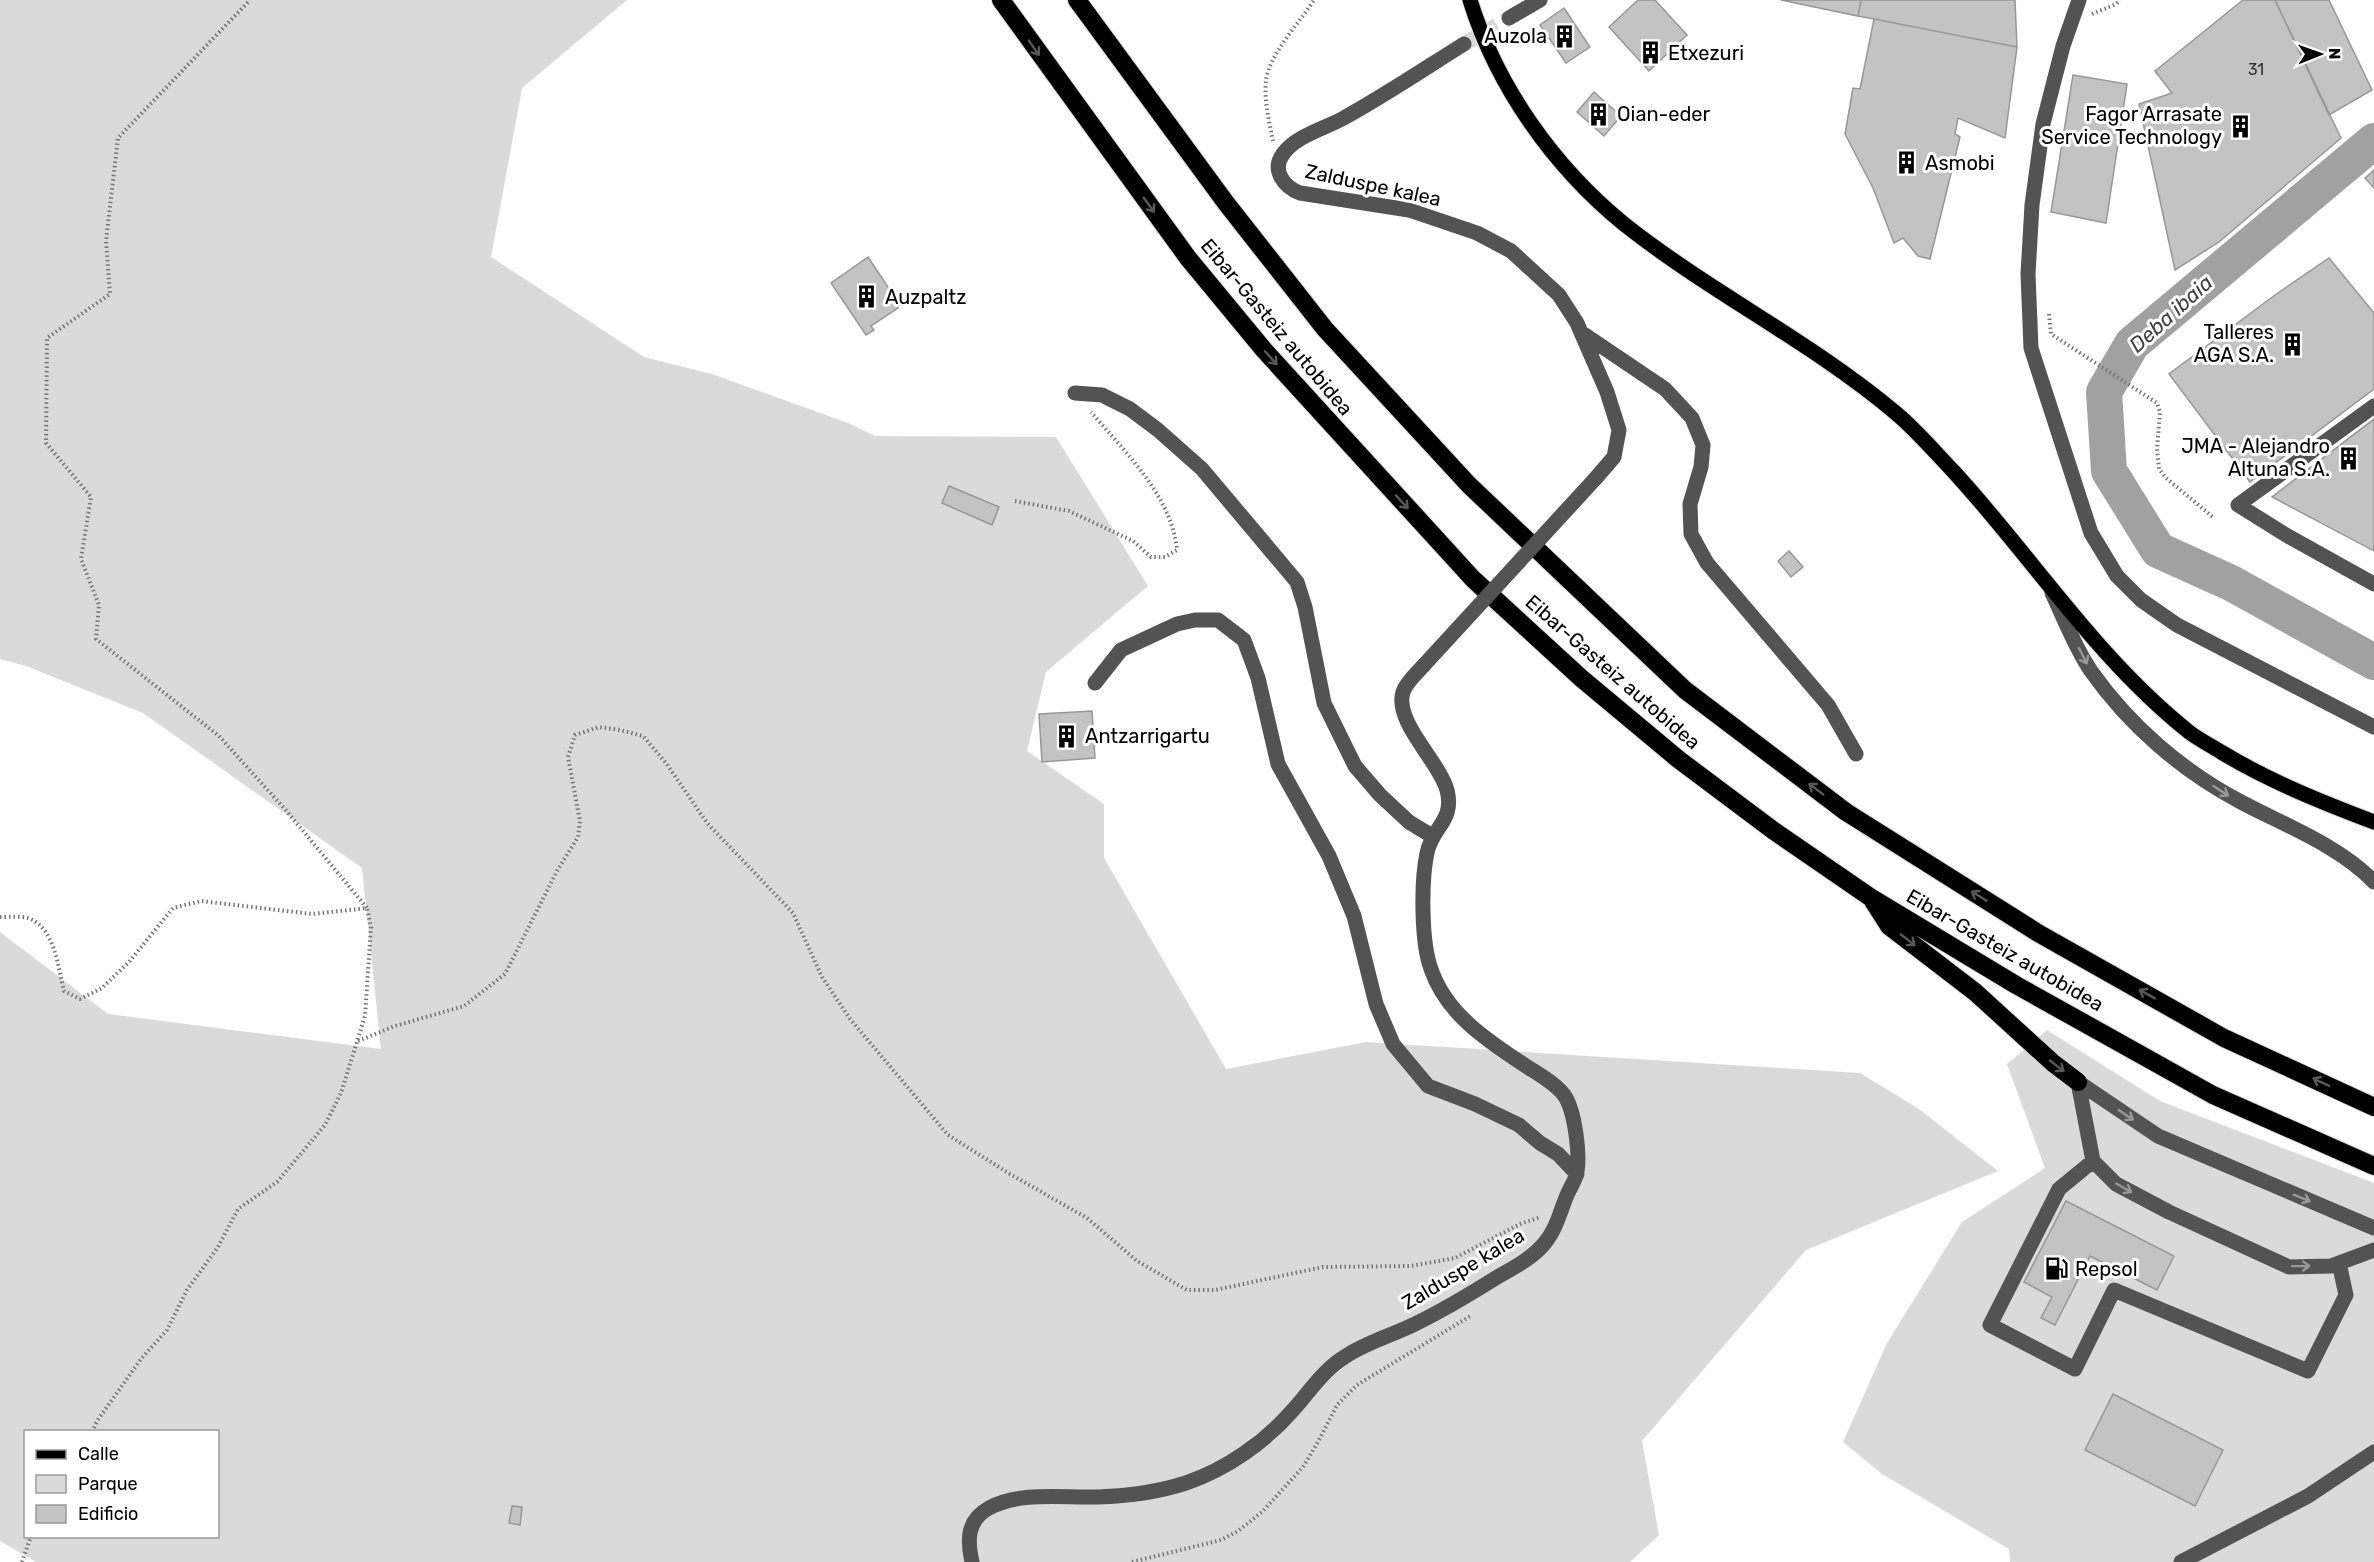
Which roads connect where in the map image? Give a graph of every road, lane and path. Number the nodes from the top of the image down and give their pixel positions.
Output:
1 (250, 0) edge
2 (1001, 0) edge
3 (1077, 0) edge
4 (1314, 0) edge
5 (1470, 0) edge
6 (1540, 0) edge
7 (2079, 0) edge
8 (2120, 0) edge
9 (2085, 17) dead end
10 (1509, 18) tunnel mouth
11 (1464, 44) tunnel mouth
12 (1282, 155) junction
13 (2049, 312) dead end
14 (1581, 333) junction
15 (1075, 393) joint
16 (2374, 406) edge
17 (1015, 501) dead end
18 (2214, 518) dead end
19 (2374, 584) edge
20 (2048, 585) junction
21 (1095, 683) dead end
22 (2374, 728) edge
23 (1856, 754) dead end
24 (2374, 822) edge
25 (1432, 836) junction
26 (2374, 882) edge
27 (1870, 897) junction
28 (367, 908) junction
29 (0, 917) edge
30 (358, 1041) junction
31 (2078, 1082) junction
32 (2374, 1107) edge
33 (2093, 1161) junction
34 (2374, 1166) edge
35 (1577, 1174) junction
36 (1561, 1210) junction
37 (2374, 1228) edge
38 (2374, 1250) edge
39 (2339, 1263) junction
40 (1478, 1309) dead end
41 (92, 1430) edge
42 (2374, 1452) edge
43 (30, 1538) edge
44 (22, 1562) edge
45 (972, 1562) edge
46 (1132, 1562) edge
47 (2181, 1562) edge

1 - 28 path
2 -> 27 highway, Eibar-Gasteiz autobidea
32 -> 3 highway, Eibar-Gasteiz autobidea
4 - 12 path
5 - 20 main road
6 - 10 street
7 - 22 street
8 - 9 path
11 - 12 street, Zalduspe kalea
12 - 14 street, Zalduspe kalea
13 - 18 path
14 - 23 street
14 - 25 street, Zalduspe kalea, bridge
15 - 17 path
15 - 25 street
16 - 19 street
20 - 24 main road
20 -> 26 street
21 - 35 street
25 - 35 street, Zalduspe kalea
27 -> 31 highway
27 - 34 highway, Eibar-Gasteiz autobidea
28 - 29 path
28 - 30 path
30 - 36 path
30 - 41 path
31 - 33 street
31 -> 37 street
33 -> 39 street
33 - 39 street
35 - 36 street, Zalduspe kalea
36 - 45 street, Zalduspe kalea
38 - 39 street
40 - 46 path
42 - 47 street
43 - 44 path

